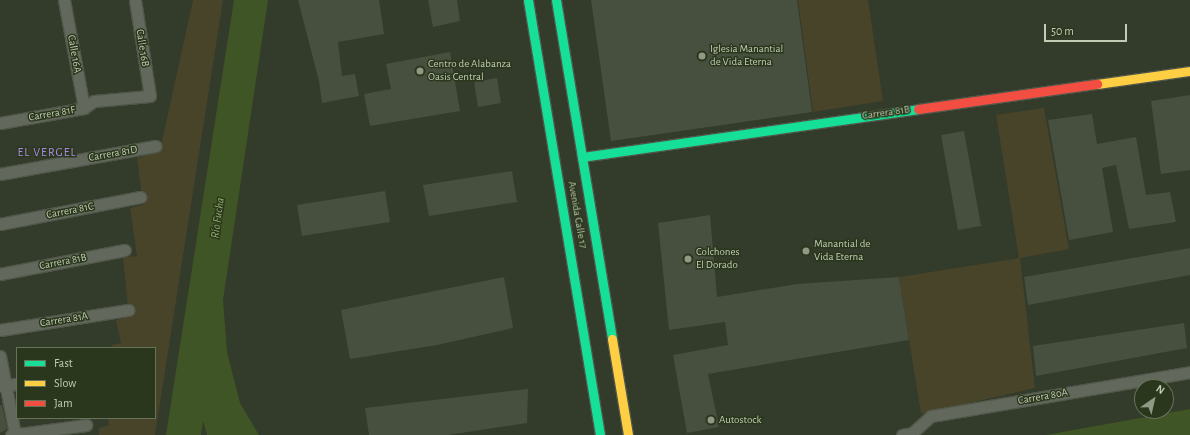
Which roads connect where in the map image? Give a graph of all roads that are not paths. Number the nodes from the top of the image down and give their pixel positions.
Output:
1 (64, 0) edge
2 (135, 0) edge
3 (528, 0) edge
4 (556, 0) edge
5 (1190, 70) edge
6 (150, 96) joint
7 (84, 108) junction
8 (0, 124) edge
9 (155, 146) dead end
10 (582, 157) junction
11 (0, 174) edge
12 (140, 197) dead end
13 (0, 224) edge
14 (125, 250) dead end
15 (0, 274) edge
16 (128, 310) dead end
17 (0, 330) edge
18 (0, 356) edge
19 (1190, 372) edge
20 (16, 384) edge
21 (3, 386) edge
22 (86, 425) dead end
23 (14, 435) edge
24 (600, 435) edge
25 (628, 435) edge
26 (902, 435) edge

1 - 7 street, Calle 16A
2 - 6 street, Calle 16B
3 - 24 main road, Avenida Calle 17
4 - 10 main road, Avenida Calle 17
5 - 10 main road, Carrera 81B
6 - 7 street, Carrera 81F
7 - 8 street, Carrera 81F
9 - 11 street, Carrera 81D
10 - 25 main road, Avenida Calle 17
12 - 13 street, Carrera 81C
14 - 15 street, Carrera 81B
16 - 17 street, Carrera 81A
18 - 21 street
19 - 26 street, Carrera 80A
20 - 21 street
21 - 23 street
22 - 23 street

